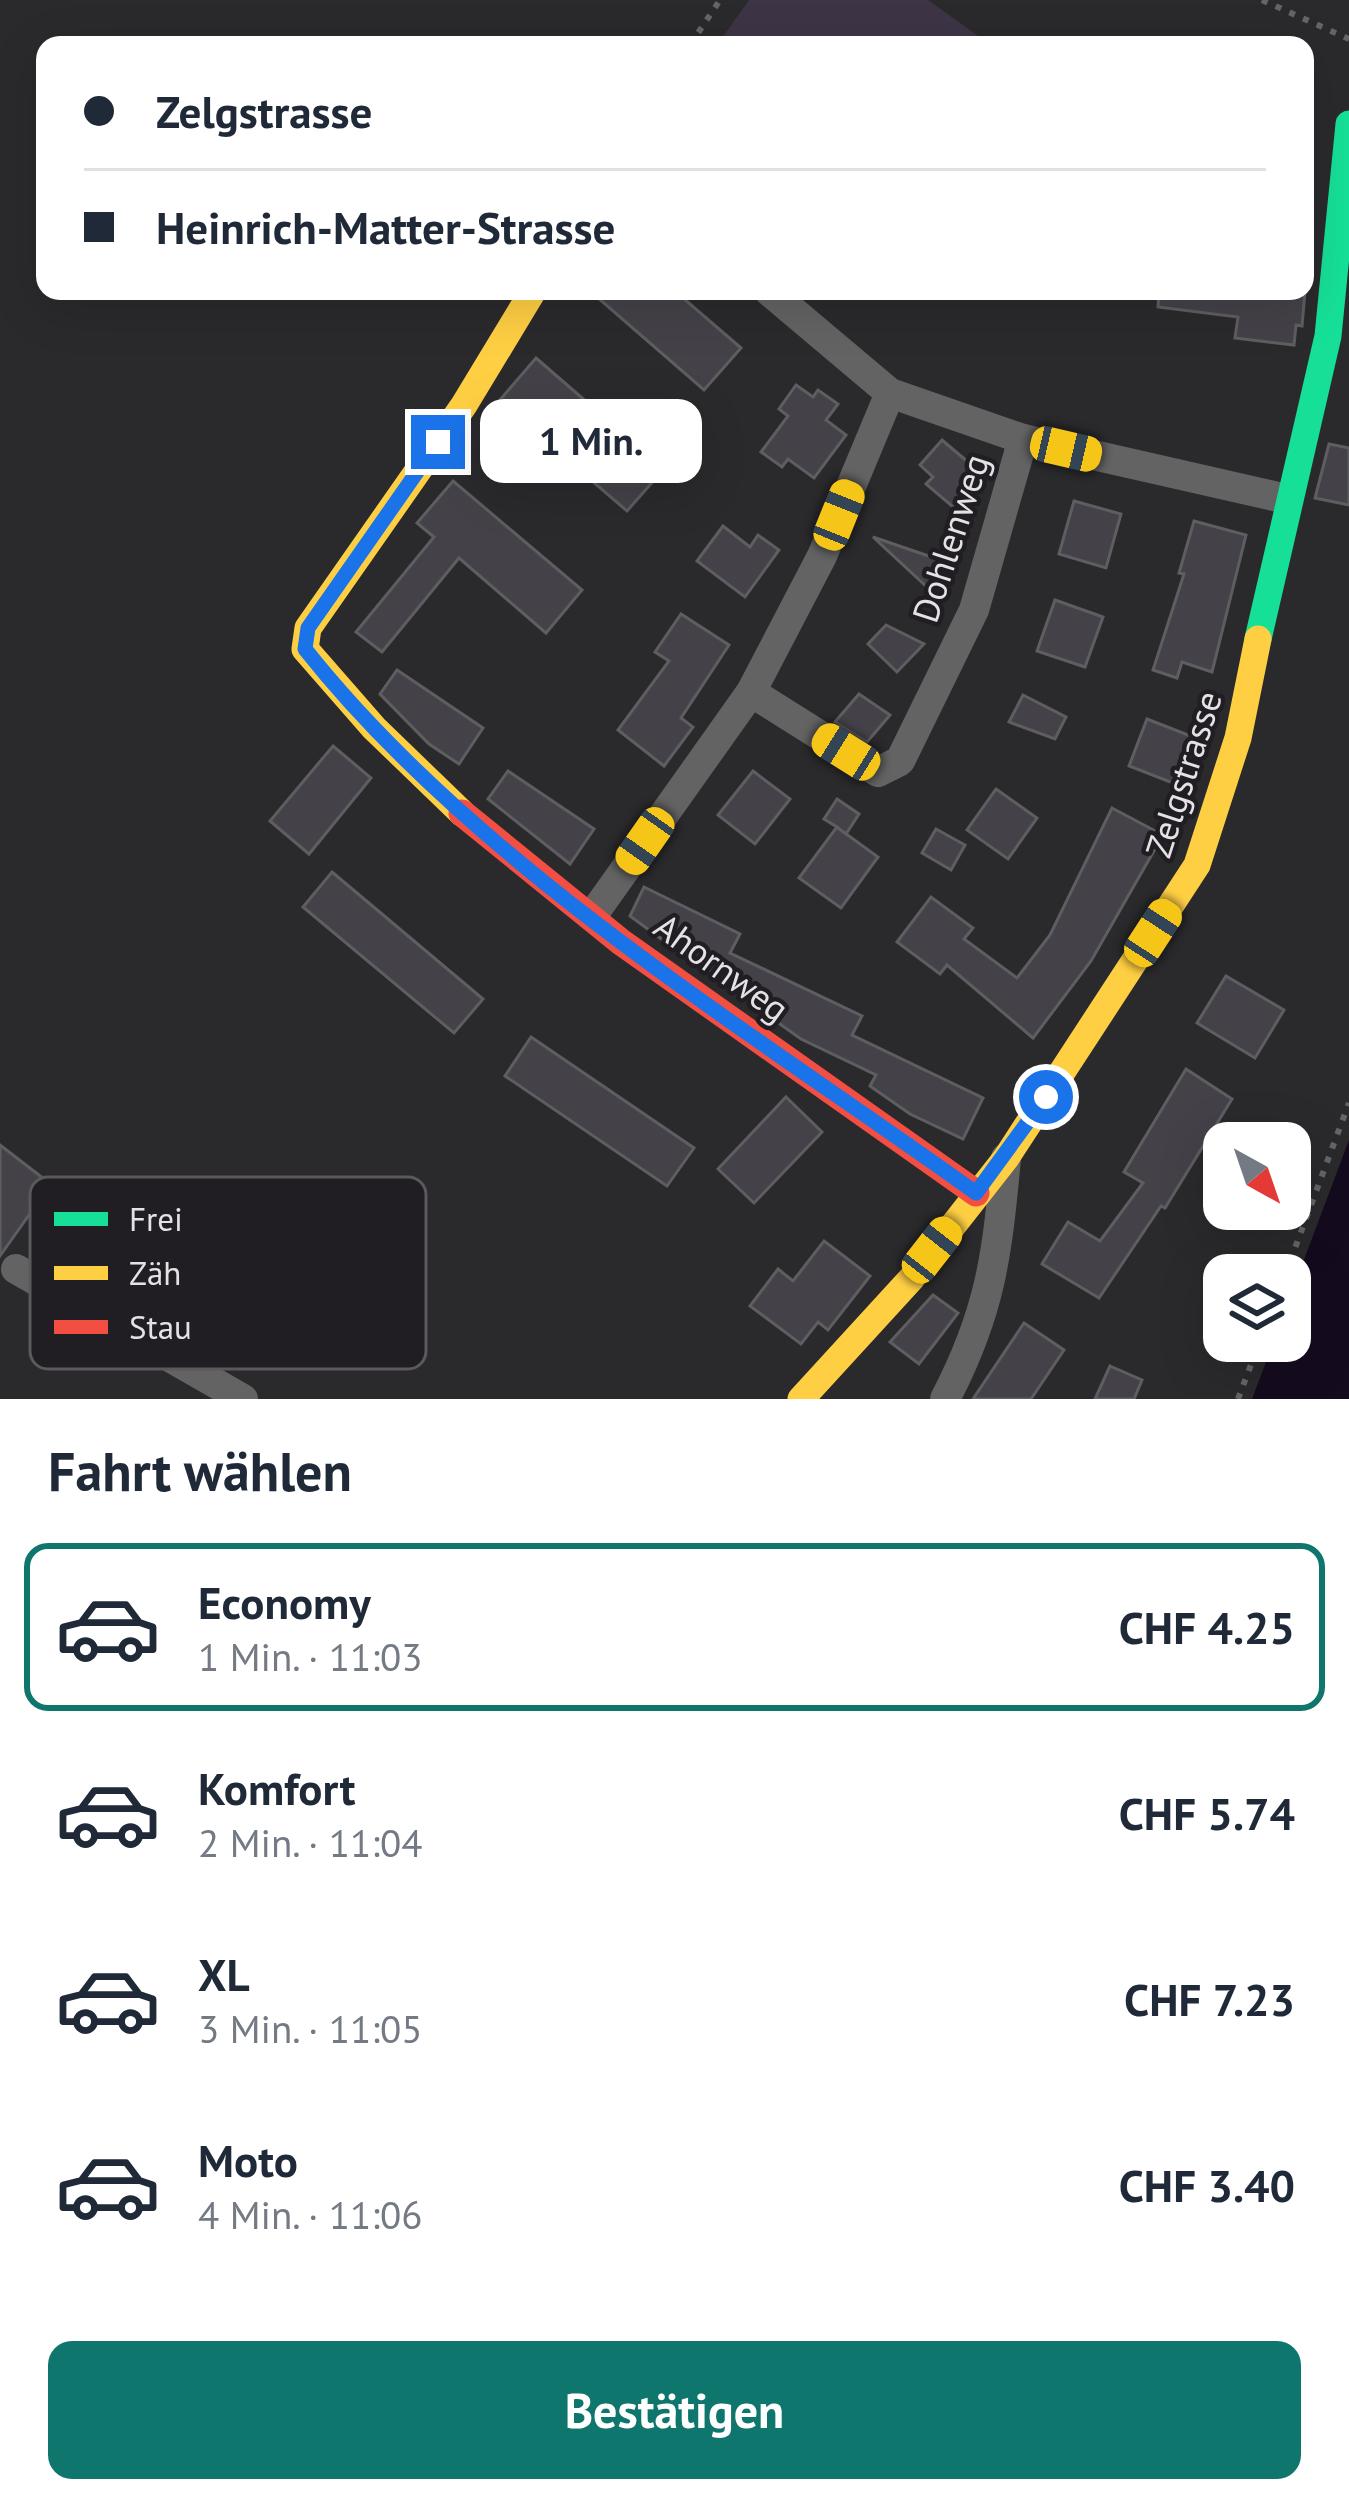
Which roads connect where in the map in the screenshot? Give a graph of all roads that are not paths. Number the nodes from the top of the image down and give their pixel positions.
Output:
1 (1349, 124) edge
2 (528, 300) edge
3 (780, 300) edge
4 (890, 393) junction
5 (1023, 439) junction
6 (1287, 499) junction
7 (751, 692) junction
8 (592, 916) junction
9 (1006, 1158) junction
10 (976, 1193) junction
11 (16, 1269) dead end
12 (30, 1277) edge
13 (191, 1369) edge
14 (243, 1399) edge
15 (801, 1399) edge
16 (945, 1399) edge

1 - 6 street, Zelgstrasse
2 - 8 street, Ahornweg
3 - 4 street
4 - 5 street
4 - 7 street
5 - 6 street
5 - 7 street, Dohlenweg
6 - 9 street, Zelgstrasse
7 - 8 street
8 - 10 street, Ahornweg
9 - 10 street, Zelgstrasse
9 - 16 street
10 - 15 street, Zelgstrasse
11 - 12 street
13 - 14 street

